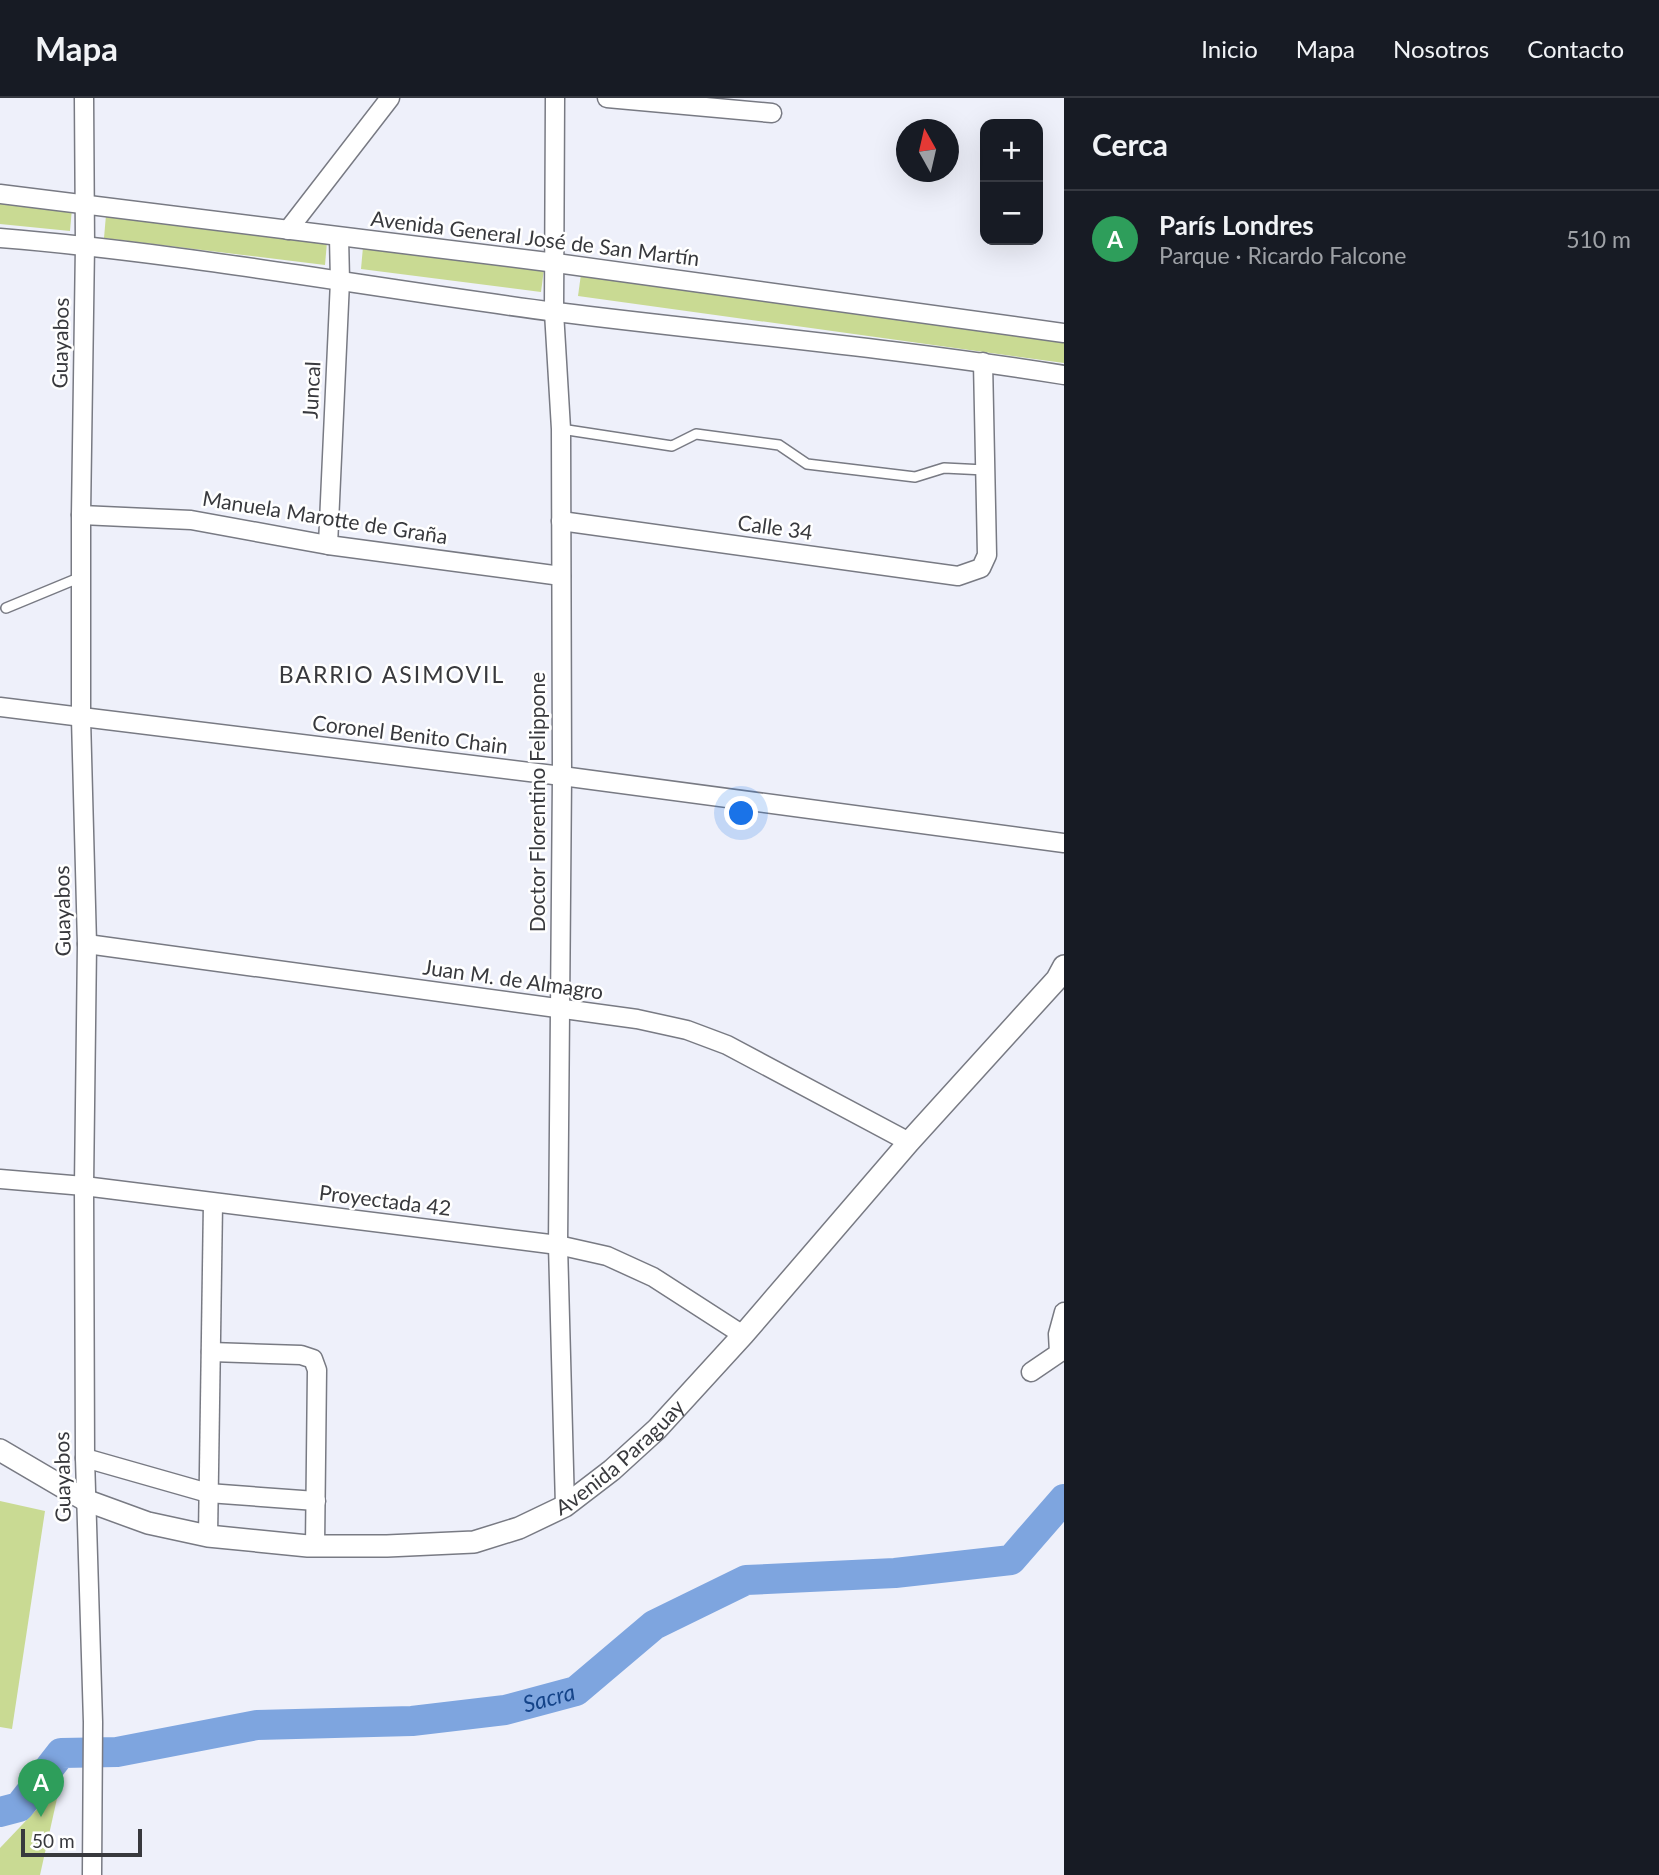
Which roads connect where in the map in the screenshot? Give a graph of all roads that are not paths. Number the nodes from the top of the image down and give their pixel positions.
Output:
1 (84, 98) edge
2 (390, 98) edge
3 (555, 98) edge
4 (607, 98) edge
5 (772, 113) dead end
6 (0, 194) edge
7 (85, 204) junction
8 (288, 230) junction
9 (339, 237) junction
10 (0, 238) edge
11 (85, 245) junction
12 (556, 263) junction
13 (340, 281) junction
14 (554, 312) junction
15 (1064, 333) edge
16 (983, 362) junction
17 (1064, 375) edge
18 (561, 429) junction
19 (985, 470) junction
20 (81, 515) junction
21 (561, 521) junction
22 (328, 545) junction
23 (561, 576) junction
24 (81, 577) junction
25 (6, 608) dead end
26 (0, 707) edge
27 (81, 719) junction
28 (562, 776) junction
29 (1064, 843) edge
30 (87, 944) junction
31 (1062, 973) edge
32 (560, 1010) junction
33 (908, 1142) junction
34 (0, 1179) edge
35 (84, 1186) junction
36 (213, 1203) junction
37 (558, 1245) junction
38 (1064, 1312) edge
39 (743, 1335) junction
40 (211, 1352) junction
41 (1031, 1372) dead end
42 (0, 1450) edge
43 (85, 1458) junction
44 (208, 1493) junction
45 (85, 1500) junction
46 (316, 1501) junction
47 (565, 1506) junction
48 (208, 1536) junction
49 (315, 1546) junction
50 (91, 1873) edge

1 - 7 street, Guayabos
2 - 8 street
3 - 12 street, Doctor Florentino Felippone
4 - 5 street
6 - 7 street, Avenida General José de San Martín
7 - 8 street, Avenida General José de San Martín
7 - 11 street, Guayabos
8 - 9 street, Avenida General José de San Martín
9 - 12 street, Avenida General José de San Martín
9 - 13 street, Juncal
10 - 11 street
11 - 13 street
11 - 20 street, Guayabos
12 - 14 street, Doctor Florentino Felippone
12 - 15 street, Avenida General José de San Martín
13 - 14 street
13 - 22 street, Juncal
14 - 16 street
14 - 18 street, Doctor Florentino Felippone
16 - 17 street
16 - 19 street
18 - 19 lane
18 - 21 street, Doctor Florentino Felippone
19 - 21 street, Calle 34
20 - 22 street, Manuela Marotte de Graña
20 - 24 street, Guayabos
21 - 23 street, Doctor Florentino Felippone
22 - 23 street, Manuela Marotte de Graña
23 - 28 street, Doctor Florentino Felippone
24 - 25 lane
24 - 27 street, Guayabos
26 - 27 street, Coronel Benito Chain
27 - 28 street, Coronel Benito Chain
27 - 30 street, Guayabos
28 - 29 street, Coronel Benito Chain
28 - 32 street, Doctor Florentino Felippone
30 - 32 street, Juan M. de Almagro
30 - 35 street, Guayabos
31 - 33 street, Avenida Paraguay
32 - 33 street, Juan M. de Almagro
32 - 37 street, Doctor Florentino Felippone
33 - 39 street, Avenida Paraguay
34 - 35 street, Proyectada 42
35 - 36 street, Proyectada 42
35 - 43 street, Guayabos
36 - 37 street, Proyectada 42
36 - 40 street
37 - 39 street, Proyectada 42
37 - 47 street, Doctor Florentino Felippone
38 - 41 street
39 - 47 street, Avenida Paraguay
40 - 44 street
40 - 46 street
42 - 45 street, Avenida Paraguay
43 - 44 street
43 - 45 street, Guayabos
44 - 46 street
44 - 48 street
45 - 48 street, Avenida Paraguay
45 - 50 street, Guayabos
46 - 49 street
47 - 49 street, Avenida Paraguay
48 - 49 street, Avenida Paraguay

